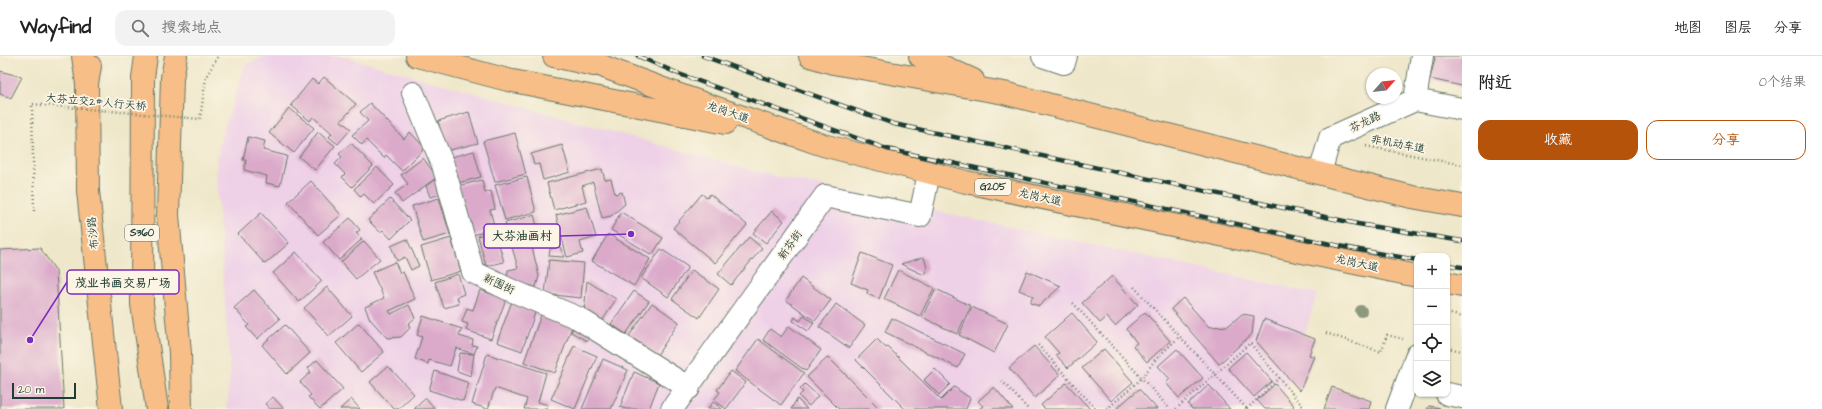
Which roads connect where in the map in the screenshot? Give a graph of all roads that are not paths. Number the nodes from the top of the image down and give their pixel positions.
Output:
1 (83, 56) edge
2 (91, 56) edge
3 (146, 56) edge
4 (176, 56) edge
5 (417, 56) edge
6 (554, 56) edge
7 (581, 56) edge
8 (810, 56) edge
9 (920, 56) edge
10 (1043, 56) edge
11 (1066, 56) edge
12 (1422, 56) edge
13 (607, 68) junction
14 (87, 84) junction
15 (413, 93) dead end
16 (1004, 93) junction
17 (1415, 100) junction
18 (1462, 109) edge
19 (802, 138) junction
20 (929, 173) junction
21 (1320, 173) junction
22 (1462, 206) edge
23 (1414, 275) edge
24 (1450, 284) edge
25 (1462, 286) edge
26 (1416, 361) edge
27 (1412, 385) edge
28 (689, 388) junction
29 (1450, 395) edge
30 (1462, 397) edge
31 (111, 409) edge
32 (157, 409) edge
33 (181, 409) edge
34 (672, 409) edge
35 (1397, 409) edge

1 - 14 main road
2 - 14 main road, 布沙路
3 - 32 main road, S360
4 - 33 main road
5 - 19 main road
6 - 13 main road
7 - 13 main road, 龙岗大道 / G205
8 - 16 main road
9 - 16 main road
10 - 11 street
12 - 17 street
13 - 19 main road, 龙岗大道 / G205
14 - 31 main road, 布沙路
15 - 28 street, 新围街
16 - 21 main road
17 - 18 street
17 - 21 street, 芬龙路
19 - 20 main road, 龙岗大道 / G205
20 - 23 main road, 龙岗大道 / G205
20 - 28 street, 新芬街
21 - 22 main road
24 - 25 main road
26 - 27 street
27 - 35 street
28 - 34 street, 新芬街
29 - 30 street

